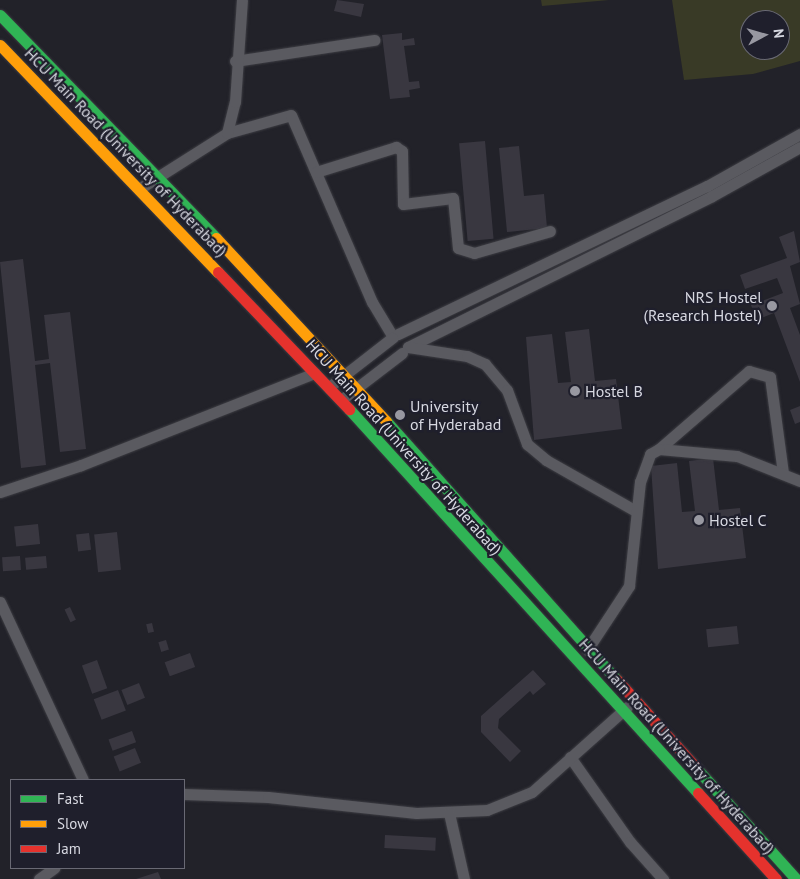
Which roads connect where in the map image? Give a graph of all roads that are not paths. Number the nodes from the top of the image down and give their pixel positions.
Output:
1 (242, 0) edge
2 (0, 15) edge
3 (374, 40) dead end
4 (0, 45) edge
5 (235, 60) junction
6 (227, 133) junction
7 (800, 134) edge
8 (800, 147) edge
9 (316, 172) junction
10 (159, 176) junction
11 (142, 187) junction
12 (710, 191) junction
13 (550, 231) dead end
14 (394, 336) junction
15 (405, 350) junction
16 (315, 373) junction
17 (342, 374) junction
18 (329, 387) junction
19 (354, 388) junction
20 (341, 400) junction
21 (659, 448) junction
22 (783, 473) junction
23 (800, 481) edge
24 (0, 492) edge
25 (634, 510) junction
26 (0, 602) edge
27 (587, 650) junction
28 (634, 701) junction
29 (622, 712) junction
30 (570, 757) junction
31 (83, 779) edge
32 (185, 794) edge
33 (449, 813) junction
34 (53, 869) edge
35 (39, 879) edge
36 (464, 879) edge
37 (663, 879) edge
38 (776, 879) edge
39 (796, 879) edge

1 - 5 street
2 - 10 street, HCU Main Road (University of Hyderabad)
3 - 5 street
4 - 11 street, HCU Main Road (University of Hyderabad)
5 - 6 street
6 - 9 street
6 - 10 street
7 - 12 street
8 - 12 street
9 - 13 street
9 - 14 street
10 - 11 street
10 - 17 street, HCU Main Road (University of Hyderabad)
11 - 16 street, HCU Main Road (University of Hyderabad)
12 - 14 street
12 - 15 street
14 - 15 street
14 - 15 street
14 - 17 street
15 - 19 street
15 - 25 street
16 - 18 street, HCU Main Road (University of Hyderabad)
16 - 24 street
17 - 18 street
17 - 19 street, HCU Main Road (University of Hyderabad)
18 - 20 street, HCU Main Road (University of Hyderabad)
19 - 20 street
19 - 27 street, HCU Main Road (University of Hyderabad)
20 - 29 street, HCU Main Road (University of Hyderabad)
21 - 22 street
21 - 22 street
21 - 25 street
22 - 23 street
25 - 27 street
26 - 31 street
27 - 28 street, HCU Main Road (University of Hyderabad)
28 - 29 street
28 - 39 street, HCU Main Road (University of Hyderabad)
29 - 30 street
29 - 38 street, HCU Main Road (University of Hyderabad)
30 - 33 street
30 - 37 street
32 - 33 street
33 - 36 street
34 - 35 street

